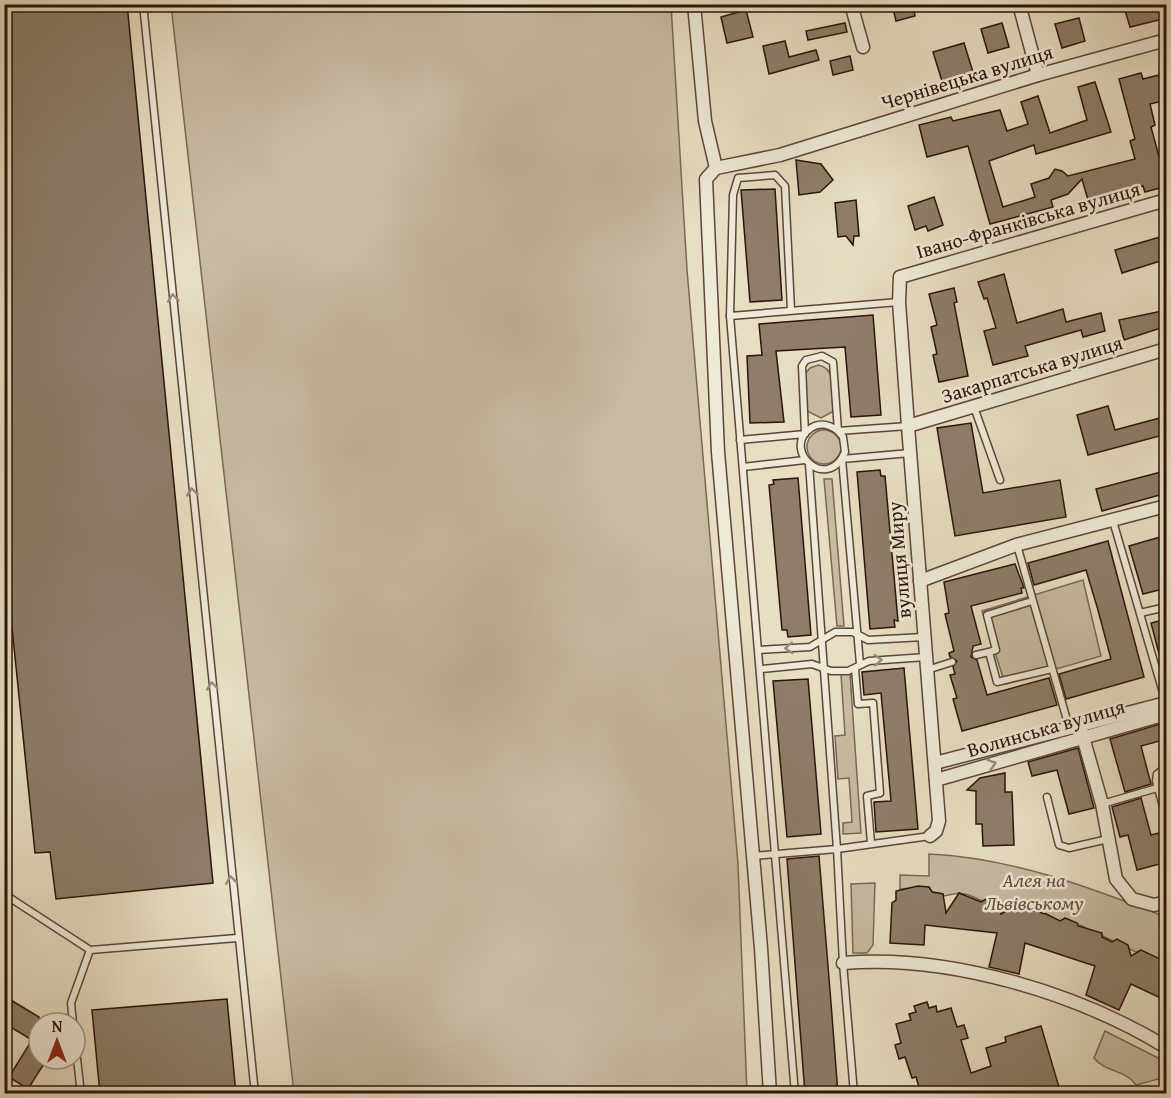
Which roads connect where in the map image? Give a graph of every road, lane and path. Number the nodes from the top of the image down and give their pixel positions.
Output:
1 (143, 4) edge
2 (694, 4) edge
3 (851, 4) edge
4 (1018, 4) edge
5 (1167, 40) edge
6 (863, 47) dead end
7 (1038, 75) junction
8 (716, 168) junction
9 (1167, 200) edge
10 (900, 277) joint
11 (899, 302) junction
12 (791, 310) junction
13 (730, 316) junction
14 (1167, 349) edge
15 (974, 407) junction
16 (908, 426) junction
17 (838, 431) junction
18 (805, 434) junction
19 (740, 440) junction
20 (910, 453) junction
21 (842, 459) junction
22 (807, 462) junction
23 (743, 467) junction
24 (1000, 480) dead end
25 (1167, 506) edge
26 (1113, 521) junction
27 (1016, 545) junction
28 (920, 581) junction
29 (1032, 601) junction
30 (1167, 607) edge
31 (1140, 614) junction
32 (858, 635) junction
33 (924, 637) junction
34 (821, 640) junction
35 (759, 650) junction
36 (988, 652) junction
37 (976, 655) dead end
38 (926, 657) junction
39 (952, 662) dead end
40 (858, 667) junction
41 (824, 668) junction
42 (761, 669) junction
43 (1052, 669) junction
44 (927, 670) junction
45 (1166, 703) edge
46 (1167, 714) edge
47 (1077, 730) junction
48 (934, 763) junction
49 (1167, 767) edge
50 (936, 780) junction
51 (1158, 788) junction
52 (1047, 797) dead end
53 (1102, 804) junction
54 (1167, 817) edge
55 (930, 837) joint
56 (1108, 839) junction
57 (871, 843) junction
58 (837, 849) junction
59 (777, 855) junction
60 (753, 856) junction
61 (4, 894) edge
62 (1167, 902) edge
63 (237, 938) junction
64 (90, 950) junction
65 (843, 963) junction
66 (72, 1011) edge
67 (1167, 1047) edge
68 (78, 1071) edge
69 (81, 1094) edge
70 (255, 1094) edge
71 (770, 1094) edge
72 (795, 1094) edge
73 (855, 1094) edge

63 -> 1 lane
2 - 8 street
3 - 6 street
4 - 7 street
5 - 7 street, Чернівецька вулиця
7 - 8 street, Чернівецька вулиця
8 - 60 street
9 - 10 street, Івано-Франківська вулиця
10 - 11 street, вулиця Миру
11 - 12 lane
11 - 16 street, вулиця Миру
12 - 13 lane
12 - 13 lane
13 - 19 lane
14 - 15 street, Закарпатська вулиця
15 - 16 street, Закарпатська вулиця
15 - 24 lane
16 - 17 lane
16 - 20 street, вулиця Миру
17 - 18 lane
17 - 18 lane
17 - 21 lane
18 - 19 lane
18 - 22 lane
19 - 23 lane
20 - 21 lane
20 - 28 street, вулиця Миру
21 - 22 lane
21 - 32 lane
22 - 23 lane
22 - 34 lane
23 - 35 lane
25 - 26 street
26 - 27 street
26 - 31 lane
27 - 28 street
27 - 29 lane
28 - 33 street, вулиця Миру
29 - 36 lane
29 - 43 lane
30 - 31 lane
31 - 45 lane
32 - 33 lane
32 - 34 lane
32 - 40 lane
33 - 38 street, вулиця Миру
34 -> 35 lane
34 - 41 lane
35 - 42 lane
36 - 37 lane
36 - 43 lane
40 -> 38 lane
38 - 44 street, вулиця Миру
39 - 44 lane
40 - 41 lane
40 - 57 lane
41 - 42 lane
41 - 58 lane
42 - 59 lane
43 - 47 lane
44 - 48 street, вулиця Миру
45 - 47 street, Волинська вулиця
46 - 47 street, Волинська вулиця
47 - 48 street, Волинська вулиця
50 -> 47 street, Волинська вулиця
47 - 53 street
48 - 50 street, вулиця Миру
49 - 51 lane
50 - 55 street, вулиця Миру
51 - 53 lane
51 - 54 lane
52 - 56 lane
53 - 56 street
55 - 57 lane
56 - 62 street
57 - 58 lane
58 - 59 lane
58 - 65 lane
59 - 60 lane
59 - 72 lane
60 - 71 street
61 - 64 lane
63 - 64 lane
63 - 70 lane
64 - 66 lane
65 - 67 street
65 - 73 lane
68 - 69 lane

